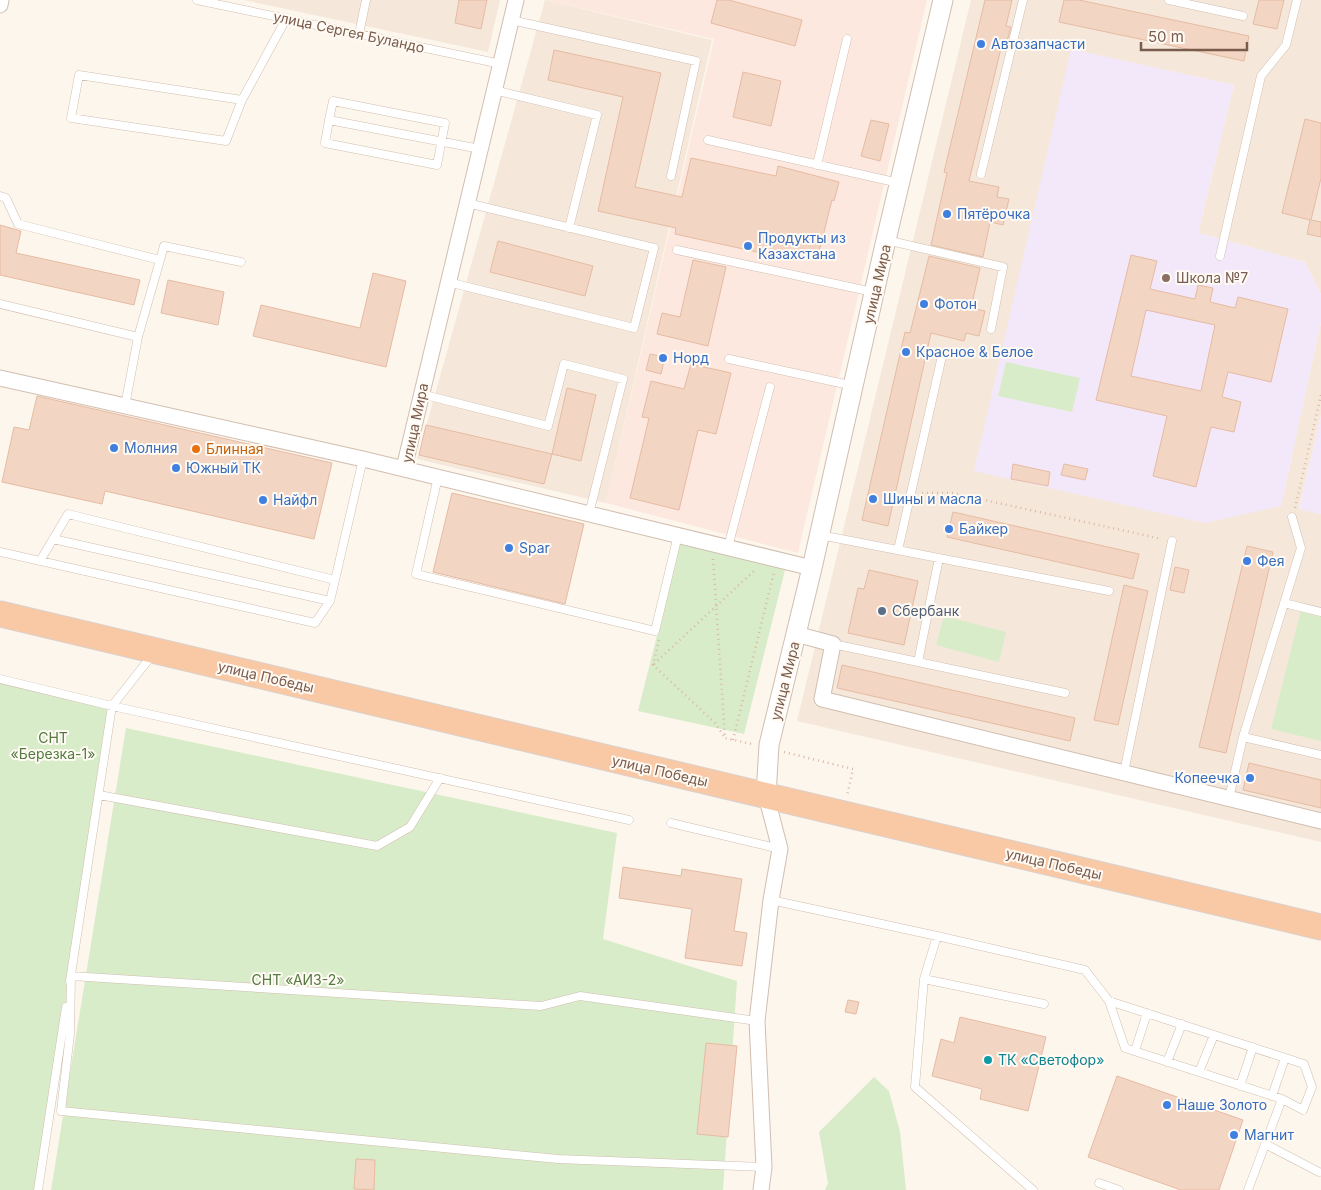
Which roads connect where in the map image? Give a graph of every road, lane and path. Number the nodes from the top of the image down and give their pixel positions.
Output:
1 (1, 0) edge
2 (197, 0) edge
3 (366, 0) edge
4 (516, 0) edge
5 (943, 0) edge
6 (1023, 0) edge
7 (1169, 0) edge
8 (1297, 0) edge
9 (0, 4) edge
10 (236, 4) edge
11 (1243, 16) dead end
12 (286, 19) junction
13 (511, 20) junction
14 (359, 34) junction
15 (847, 39) dead end
16 (501, 64) junction
17 (494, 90) junction
18 (242, 100) junction
19 (329, 120) junction
20 (708, 140) dead end
21 (441, 142) junction
22 (480, 149) junction
23 (817, 165) junction
24 (981, 174) dead end
25 (671, 176) dead end
26 (900, 184) junction
27 (0, 196) edge
28 (467, 203) junction
29 (569, 228) junction
30 (886, 240) junction
31 (677, 250) dead end
32 (1220, 256) dead end
33 (160, 260) junction
34 (241, 262) dead end
35 (448, 282) junction
36 (875, 292) junction
37 (0, 304) edge
38 (991, 328) dead end
39 (138, 337) junction
40 (942, 356) dead end
41 (729, 359) dead end
42 (0, 378) edge
43 (854, 386) junction
44 (770, 387) dead end
45 (421, 394) junction
46 (1321, 395) edge
47 (126, 406) junction
48 (363, 459) junction
49 (404, 468) junction
50 (438, 477) junction
51 (911, 494) junction
52 (589, 514) junction
53 (1292, 517) joint
54 (820, 535) junction
55 (678, 536) junction
56 (53, 538) junction
57 (1172, 541) joint
58 (728, 547) junction
59 (898, 550) junction
60 (0, 552) edge
61 (939, 558) junction
62 (40, 561) junction
63 (761, 565) dead end
64 (775, 568) dead end
65 (812, 568) junction
66 (335, 580) junction
67 (1109, 591) dead end
68 (330, 601) junction
69 (1284, 604) junction
70 (1321, 612) edge
71 (0, 614) edge
72 (796, 634) junction
73 (660, 636) dead end
74 (833, 644) junction
75 (156, 651) junction
76 (918, 662) junction
77 (653, 666) junction
78 (0, 679) edge
79 (1065, 693) dead end
80 (112, 706) junction
81 (1243, 737) junction
82 (725, 738) dead end
83 (733, 740) dead end
84 (1321, 755) edge
85 (1124, 772) junction
86 (440, 778) junction
87 (99, 795) junction
88 (766, 795) junction
89 (1229, 798) junction
90 (629, 820) dead end
91 (1321, 820) edge
92 (671, 823) dead end
93 (780, 849) junction
94 (771, 900) junction
95 (1321, 927) edge
96 (937, 936) junction
97 (71, 976) junction
98 (924, 979) junction
99 (1109, 1001) junction
100 (1044, 1004) dead end
101 (1147, 1013) junction
102 (757, 1021) junction
103 (1182, 1024) junction
104 (1214, 1035) junction
105 (1253, 1047) junction
106 (1135, 1051) junction
107 (1285, 1058) junction
108 (1167, 1062) junction
109 (1199, 1072) junction
110 (1240, 1086) junction
111 (1272, 1096) junction
112 (1282, 1099) junction
113 (1265, 1144) junction
114 (764, 1167) junction
115 (1318, 1172) dead end
116 (1099, 1183) dead end
117 (38, 1190) edge
118 (761, 1190) edge
119 (1033, 1190) edge
120 (1119, 1190) edge
121 (1248, 1190) edge

1 - 9 street
2 - 10 lane, улица Сергея Буландо
3 - 14 lane
4 - 13 street, улица Мира
5 - 26 street, улица Мира
6 - 24 lane
7 - 11 lane
8 - 32 lane
10 - 12 lane, улица Сергея Буландо
12 - 14 lane, улица Сергея Буландо
12 - 18 lane
13 - 16 street, улица Мира
13 - 25 lane
14 - 16 lane, улица Сергея Буландо
15 - 23 lane
16 - 17 street, улица Мира
17 - 22 street, улица Мира
17 - 29 lane
18 - 18 lane
19 - 21 lane
19 - 21 lane
19 - 21 lane
20 - 23 lane
21 - 22 lane
22 - 28 street, улица Мира
23 - 26 lane
26 - 30 street, улица Мира
27 - 33 lane
28 - 29 lane
28 - 35 street, улица Мира
29 - 35 lane
30 - 36 street, улица Мира
30 - 38 lane
31 - 36 lane
33 - 34 lane
33 - 39 lane
35 - 45 street, улица Мира
36 - 43 street, улица Мира
37 - 39 lane
39 - 47 lane
40 - 51 lane
41 - 43 lane
42 - 47 street
43 - 54 street, улица Мира
44 - 58 lane
45 - 49 street, улица Мира
45 - 52 lane
46 - 53 path
47 - 48 street
48 - 49 street
48 - 66 lane
49 - 50 street, улица Мира
50 - 52 street, улица Мира
50 - 55 lane
51 - 57 path
51 - 59 lane
52 - 55 street, улица Мира
53 - 69 lane
54 - 59 lane
54 - 65 street, улица Мира
55 - 58 street, улица Мира
56 - 62 lane
56 - 66 lane
56 - 68 lane
57 - 85 lane
58 - 65 street, улица Мира
59 - 61 lane
60 - 62 lane
61 - 67 lane
61 - 76 lane
62 - 68 lane
63 - 77 path
64 - 83 path
65 - 72 street, улица Мира
66 - 68 lane
69 - 70 lane
69 - 81 lane
71 - 75 highway, улица Победы
72 - 74 street
72 - 88 street, улица Мира
73 - 77 path
74 - 76 lane
74 - 85 street
75 - 80 lane
75 - 88 highway, улица Победы
76 - 79 lane
77 - 82 path
78 - 80 lane
80 - 86 lane
80 - 87 lane
81 - 84 lane
81 - 89 lane
85 - 89 street
86 - 87 lane
86 - 90 lane
87 - 97 lane
88 - 93 street
88 - 95 highway, улица Победы
89 - 91 street
92 - 93 lane
93 - 94 street
94 - 96 lane
94 - 102 street
96 - 98 lane
96 - 99 lane
97 - 102 lane
97 - 114 lane
97 - 117 lane
98 - 100 lane
98 - 119 lane
99 - 101 lane
99 - 106 lane
101 - 103 lane
101 - 106 lane
102 - 114 street
103 - 104 lane
103 - 108 lane
104 - 105 lane
104 - 109 lane
105 - 107 lane
105 - 110 lane
106 - 108 lane
107 - 111 lane
107 - 112 lane
108 - 109 lane
109 - 110 lane
110 - 111 lane
111 - 112 lane
112 - 113 lane
113 - 115 lane
113 - 121 lane
114 - 118 street
116 - 120 lane

